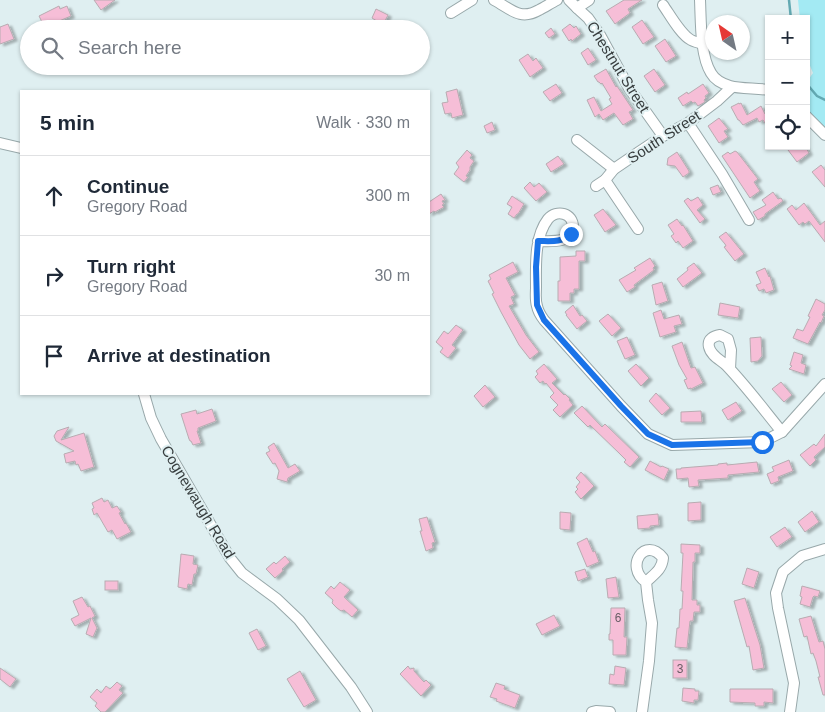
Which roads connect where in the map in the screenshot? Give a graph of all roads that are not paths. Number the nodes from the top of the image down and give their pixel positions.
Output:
1 (472, 0) edge
2 (494, 0) edge
3 (557, 0) edge
4 (569, 0) edge
5 (589, 0) edge
6 (700, 0) edge
7 (663, 5) dead end
8 (577, 8) junction
9 (451, 13) dead end
10 (703, 44) junction
11 (732, 87) junction
12 (765, 90) edge
13 (810, 120) edge
14 (688, 123) junction
15 (825, 135) edge
16 (663, 136) junction
17 (577, 140) dead end
18 (0, 143) edge
19 (20, 148) edge
20 (614, 169) junction
21 (749, 220) dead end
22 (638, 229) dead end
23 (538, 241) dead end
24 (730, 369) dead end
25 (825, 384) edge
26 (144, 395) edge
27 (782, 432) junction
28 (825, 549) edge
29 (646, 582) dead end
30 (367, 712) edge
31 (592, 712) edge
32 (610, 712) edge
33 (642, 712) edge
34 (790, 712) edge

1 - 9 street
2 - 3 street
4 - 8 street, Chestnut Street
5 - 8 street
6 - 10 street
7 - 10 street
8 - 16 street, Chestnut Street
10 - 11 street
11 - 12 street
11 - 14 street, South Street
13 - 15 street
14 - 16 street, South Street
14 - 21 street
16 - 20 street, South Street
17 - 20 street
18 - 19 street
20 - 22 street, South Street
23 - 27 street
24 - 27 street
25 - 27 street
26 - 30 street, Cognewaugh Road
28 - 34 street
29 - 33 street
31 - 32 street

